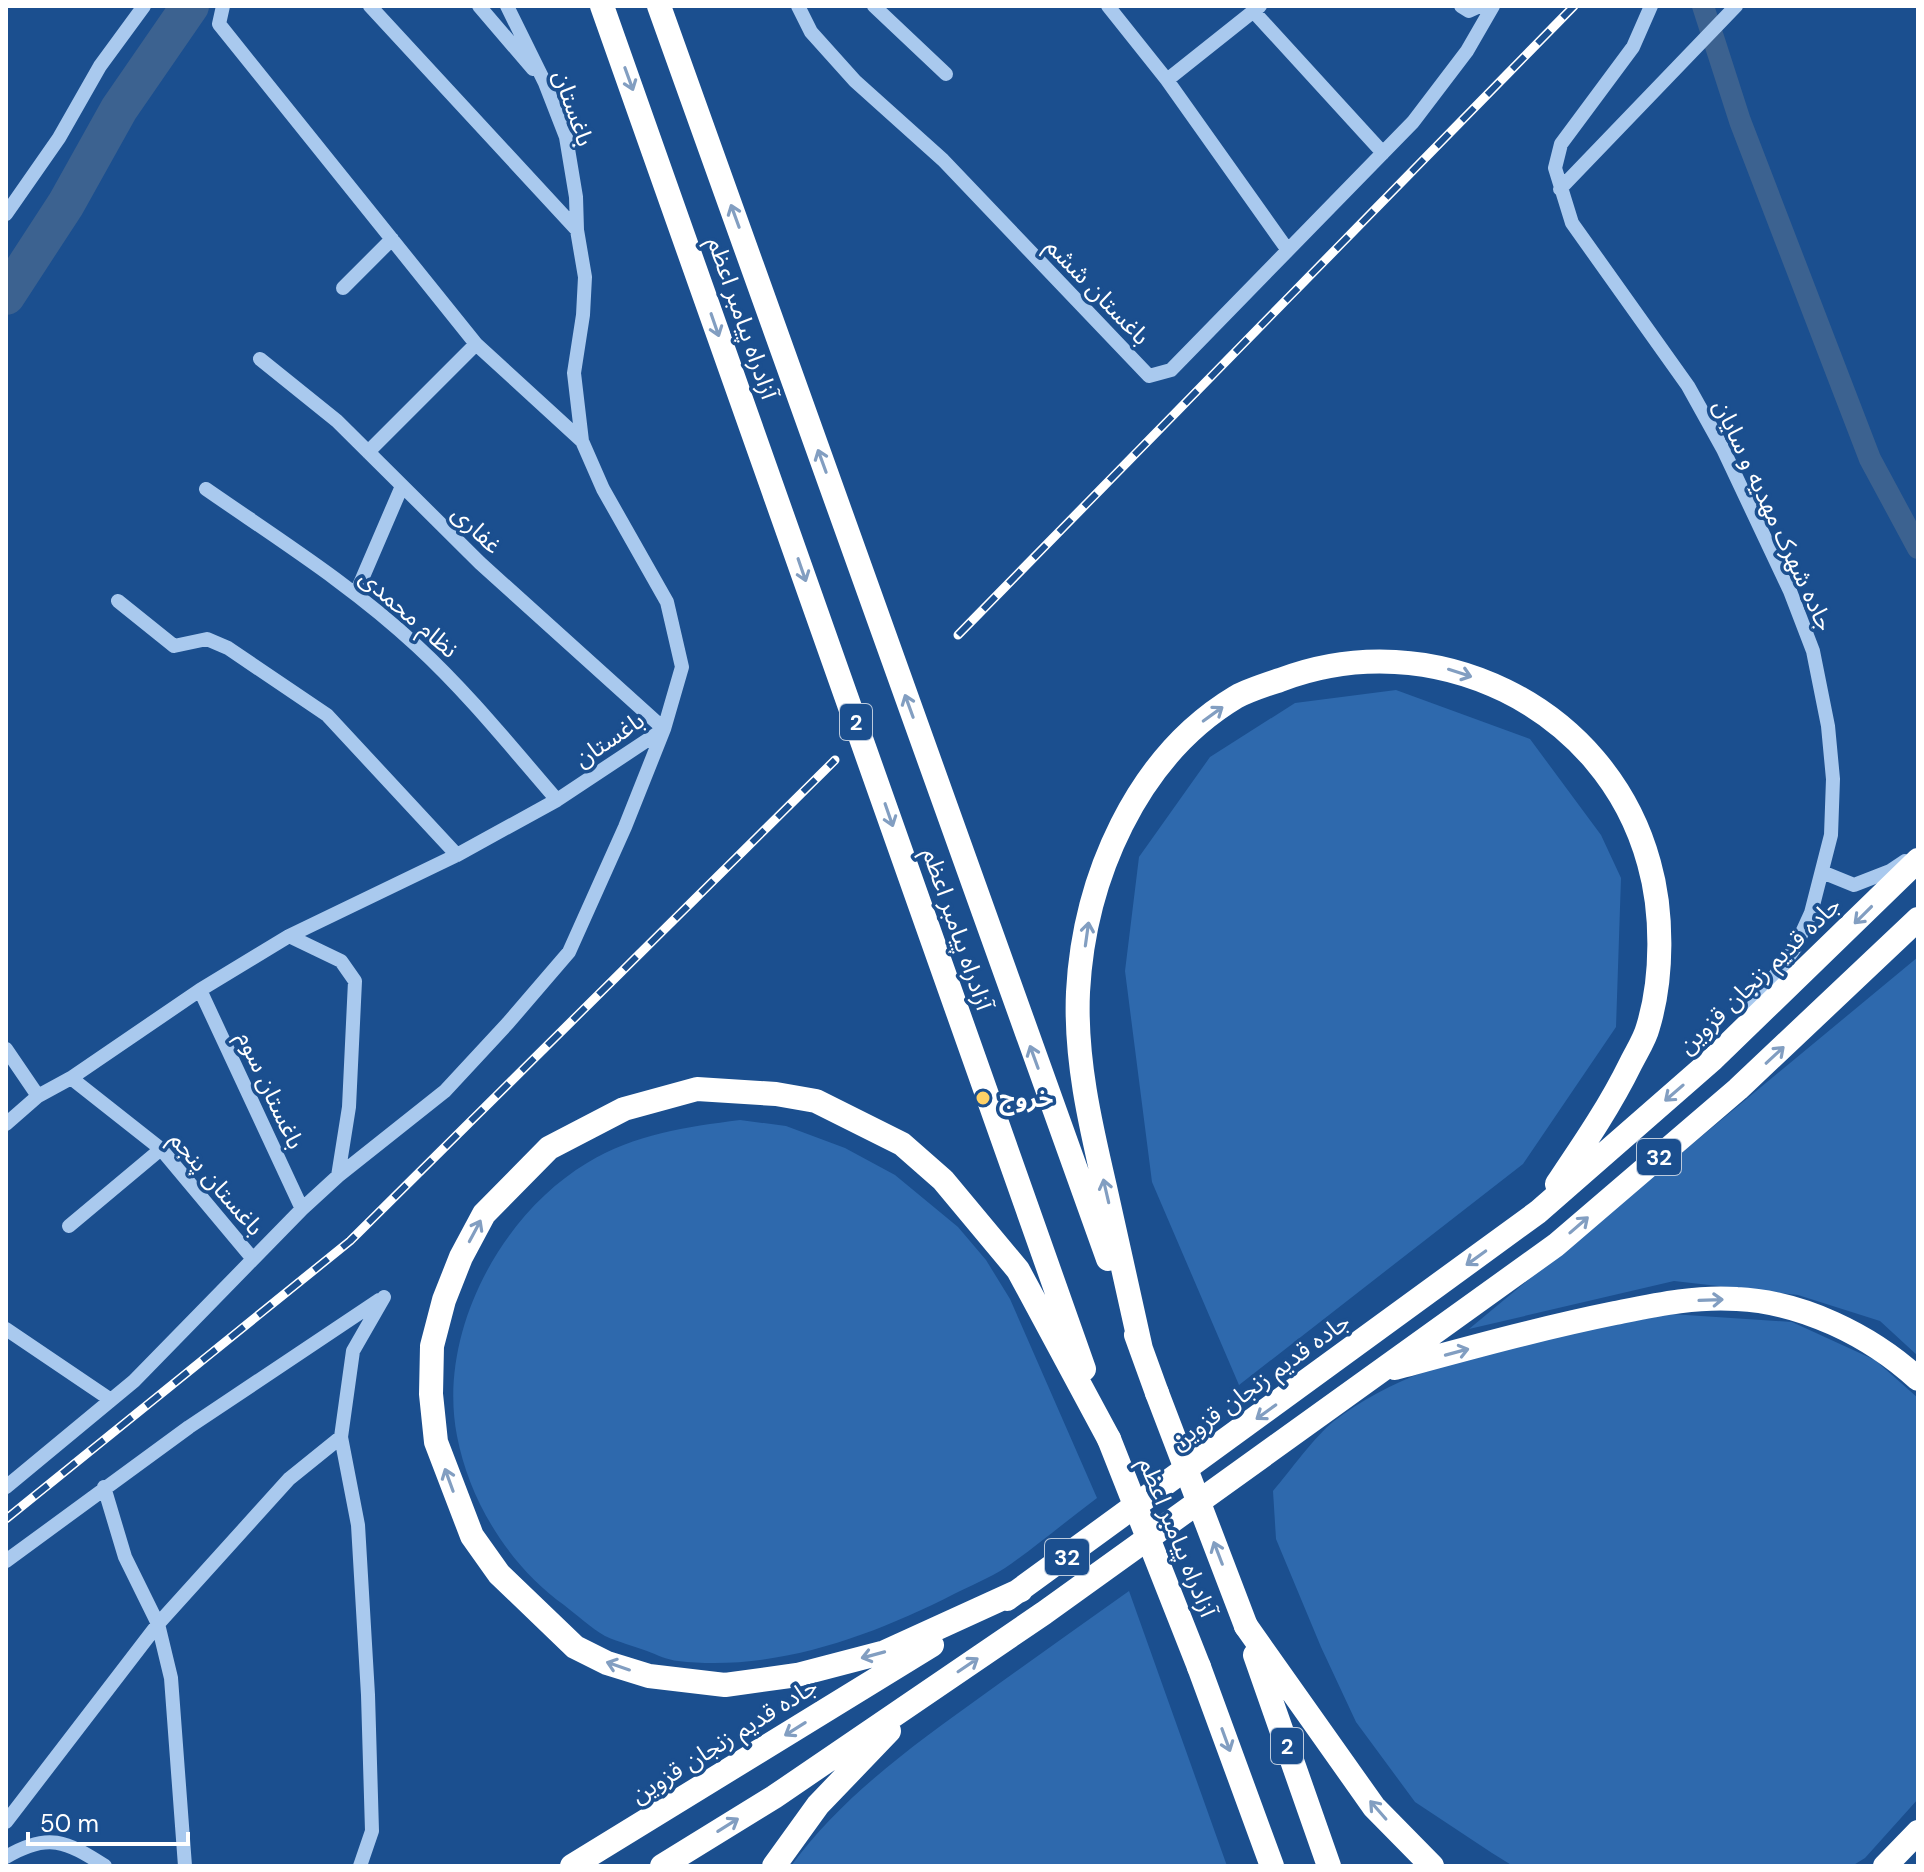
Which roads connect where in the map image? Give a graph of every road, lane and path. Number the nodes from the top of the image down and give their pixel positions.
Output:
1 (144, 6) edge
2 (223, 6) edge
3 (370, 6) edge
4 (479, 6) edge
5 (507, 6) edge
6 (602, 6) edge
7 (659, 6) edge
8 (798, 6) edge
9 (874, 6) edge
10 (1108, 6) edge
11 (1461, 6) edge
12 (1480, 6) edge
13 (1493, 6) edge
14 (1651, 6) edge
15 (1736, 6) edge
16 (1257, 9) edge
17 (946, 74) dead end
18 (1167, 80) junction
19 (545, 83) junction
20 (1383, 153) junction
21 (1560, 189) junction
22 (6, 214) edge
23 (577, 230) junction
24 (392, 239) junction
25 (1287, 249) junction
26 (343, 288) dead end
27 (476, 344) junction
28 (260, 359) dead end
29 (582, 441) junction
30 (368, 452) junction
31 (402, 486) junction
32 (206, 489) dead end
33 (356, 593) junction
34 (118, 601) dead end
35 (664, 729) junction
36 (557, 800) junction
37 (1918, 852) edge
38 (457, 855) junction
39 (1918, 860) edge
40 (1822, 872) junction
41 (1918, 919) edge
42 (289, 936) junction
43 (200, 990) junction
44 (6, 1049) edge
45 (1713, 1059) junction
46 (71, 1078) junction
47 (38, 1096) junction
48 (6, 1124) edge
49 (161, 1149) junction
50 (338, 1176) junction
51 (302, 1209) junction
52 (1538, 1212) junction
53 (69, 1226) dead end
54 (253, 1259) junction
55 (6, 1329) edge
56 (1141, 1349) junction
57 (1382, 1372) junction
58 (1918, 1379) edge
59 (111, 1400) junction
60 (341, 1437) junction
61 (1109, 1439) junction
62 (6, 1487) edge
63 (104, 1487) junction
64 (6, 1561) edge
65 (1021, 1590) junction
66 (158, 1624) junction
67 (1246, 1626) junction
68 (924, 1695) junction
69 (6, 1822) edge
70 (1918, 1832) edge
71 (6, 1857) edge
72 (105, 1866) edge
73 (185, 1866) edge
74 (360, 1866) edge
75 (572, 1866) edge
76 (662, 1866) edge
77 (774, 1866) edge
78 (1272, 1866) edge
79 (1329, 1866) edge
80 (1432, 1866) edge
81 (1885, 1866) edge

1 - 22 street
2 - 24 street
3 - 23 street
4 - 19 street
5 - 19 street, باغستان
6 -> 61 highway, آزادراه پیامبر اعظم / 2
56 -> 7 highway, آزادراه پیامبر اعظم / 2
8 - 25 street, باغستان ششم
9 - 17 street
10 - 18 street
11 - 12 street
13 - 20 street, باغستان ششم
14 - 21 street, جاده شهرک مهدیه و سایان
15 - 21 street
16 - 18 street
16 - 20 street
18 - 25 street
19 - 23 street, باغستان
20 - 25 street, باغستان ششم
21 - 40 street, جاده شهرک مهدیه و سایان
23 - 29 street, باغستان
24 - 26 street
24 - 27 street
27 - 29 street
27 - 30 street
28 - 30 street, غفاری
29 - 35 street, باغستان
30 - 31 street, غفاری
31 - 33 street
31 - 35 street, غفاری
32 - 33 street, نظام محمدی
33 - 36 street, نظام محمدی
34 - 38 street
35 - 36 street, باغستان
35 - 50 street
36 - 38 street, باغستان
37 - 40 street
38 - 42 street, باغستان
39 -> 45 highway, جاده قدیم زنجان قزوین / 32
40 - 45 street, جاده شهرک مهدیه و سایان
57 -> 41 highway, 32
42 - 43 street, باغستان
42 - 50 street
43 - 46 street, باغستان
43 - 51 street, باغستان سوم
44 - 47 street
45 -> 52 highway, جاده قدیم زنجان قزوین / 32
46 - 47 street, باغستان
46 - 49 street, باغستان پنجم
47 - 48 street, باغستان
49 - 53 street
49 - 54 street, باغستان پنجم
50 - 51 street
51 - 54 street
56 -> 52 highway
52 -> 65 highway, جاده قدیم زنجان قزوین / 32
54 - 59 street
55 - 59 street
67 -> 56 highway, آزادراه پیامبر اعظم / 2, bridge
57 -> 58 highway
68 -> 57 highway, 32
59 - 62 street
60 - 63 street
60 - 66 street
60 - 74 street
65 -> 61 highway
61 -> 78 highway, آزادراه پیامبر اعظم / 2, bridge
63 - 64 street
63 - 66 street
65 -> 75 highway, جاده قدیم زنجان قزوین / 32
66 - 69 street
66 - 73 street
67 - 79 highway, آزادراه پیامبر اعظم / 2
80 -> 67 highway
76 -> 68 highway, 32
68 - 77 highway
70 - 81 highway
71 - 72 street

